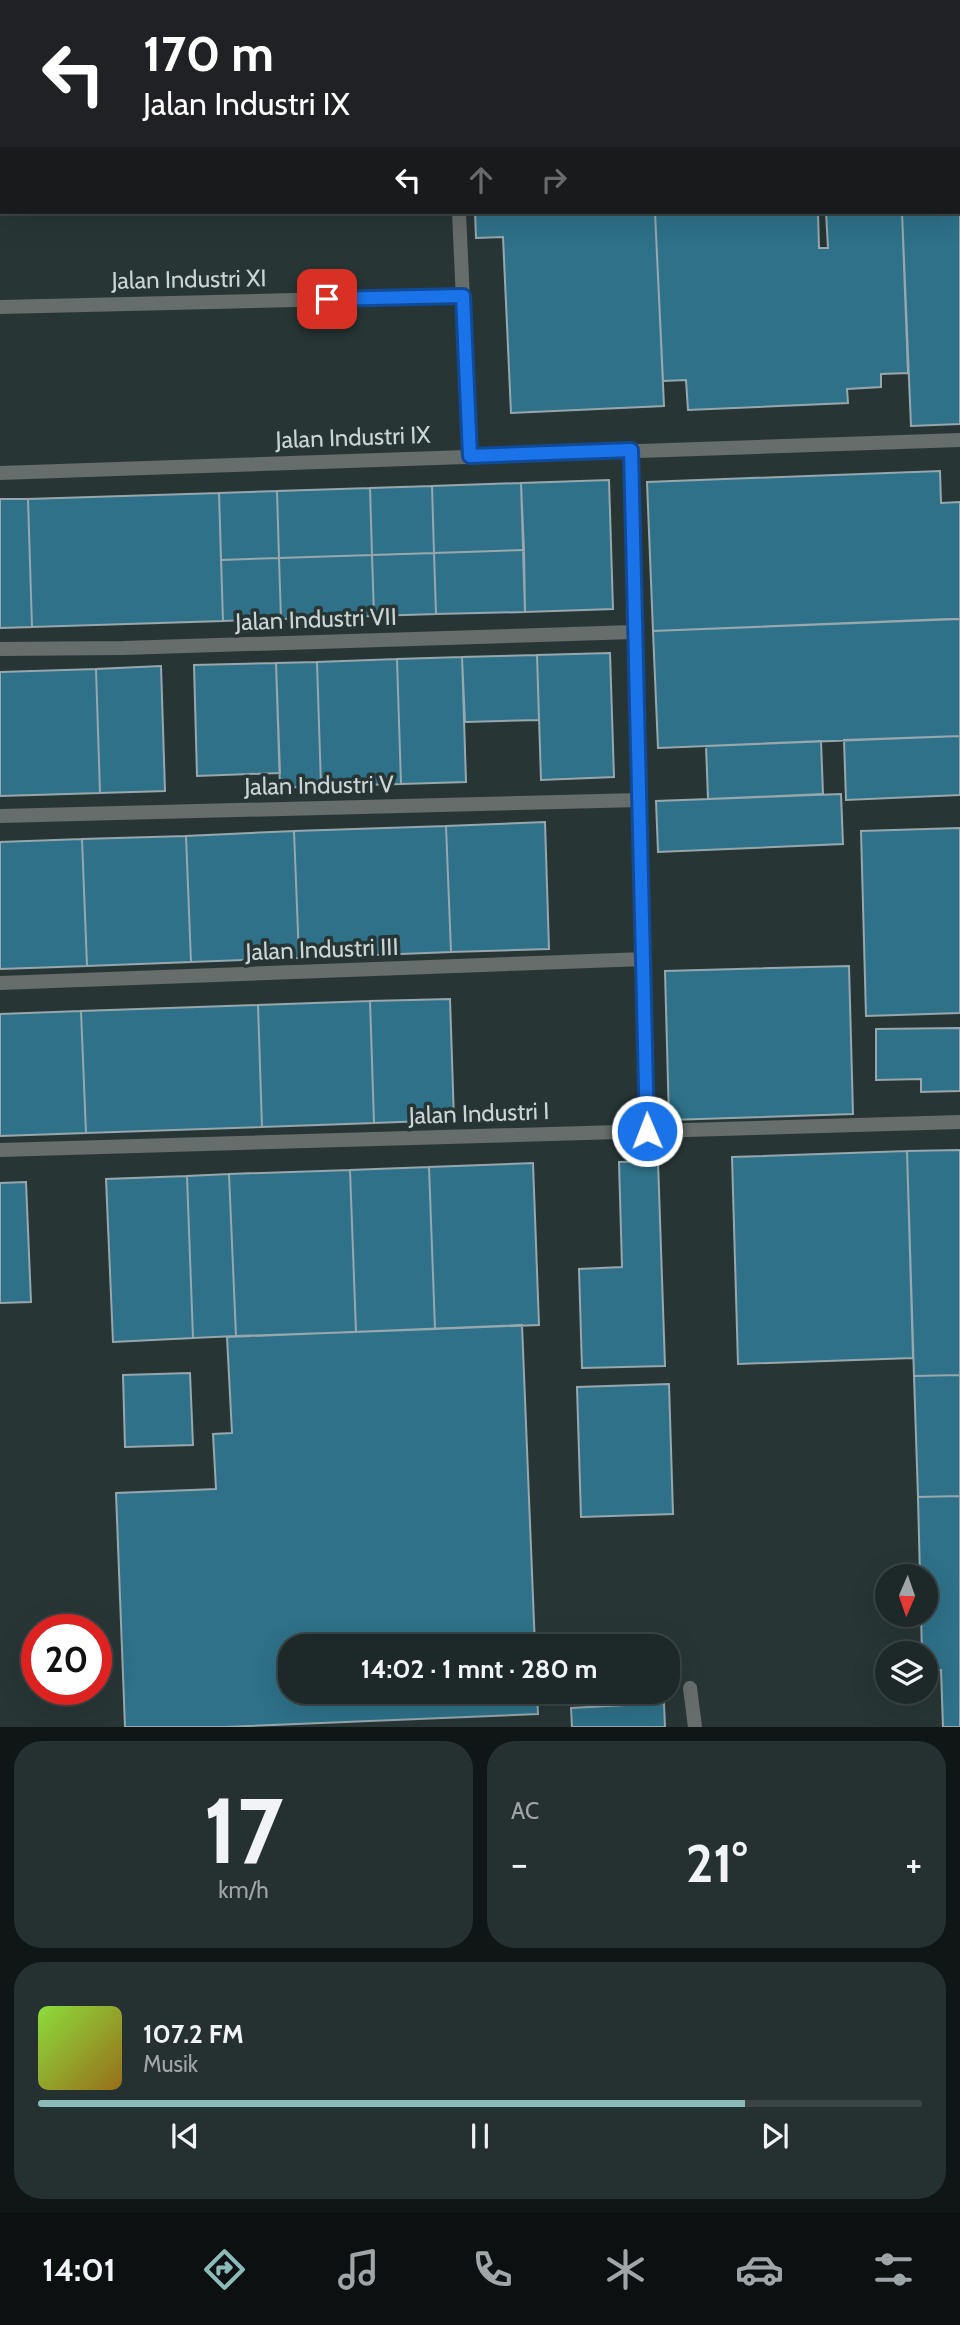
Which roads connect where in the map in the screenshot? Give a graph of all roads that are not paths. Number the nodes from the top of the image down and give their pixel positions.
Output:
1 (459, 214) edge
2 (463, 296) junction
3 (0, 307) edge
4 (960, 440) edge
5 (631, 450) junction
6 (470, 456) junction
7 (0, 472) edge
8 (634, 632) junction
9 (0, 649) edge
10 (640, 800) junction
11 (0, 816) edge
12 (645, 959) junction
13 (0, 984) edge
14 (960, 1122) edge
15 (647, 1131) junction
16 (0, 1150) edge
17 (690, 1688) dead end
18 (695, 1727) edge

1 - 2 lane
2 - 3 lane, Jalan Industri XI
2 - 6 lane
4 - 5 lane, Jalan Industri IX
5 - 6 lane, Jalan Industri IX
5 - 8 lane
6 - 7 lane, Jalan Industri IX
8 - 9 lane, Jalan Industri VII
8 - 10 lane
10 - 11 lane, Jalan Industri V
10 - 12 lane
12 - 13 lane, Jalan Industri III
12 - 15 lane
14 - 15 lane, Jalan Industri I
15 - 16 lane, Jalan Industri I
17 - 18 lane

